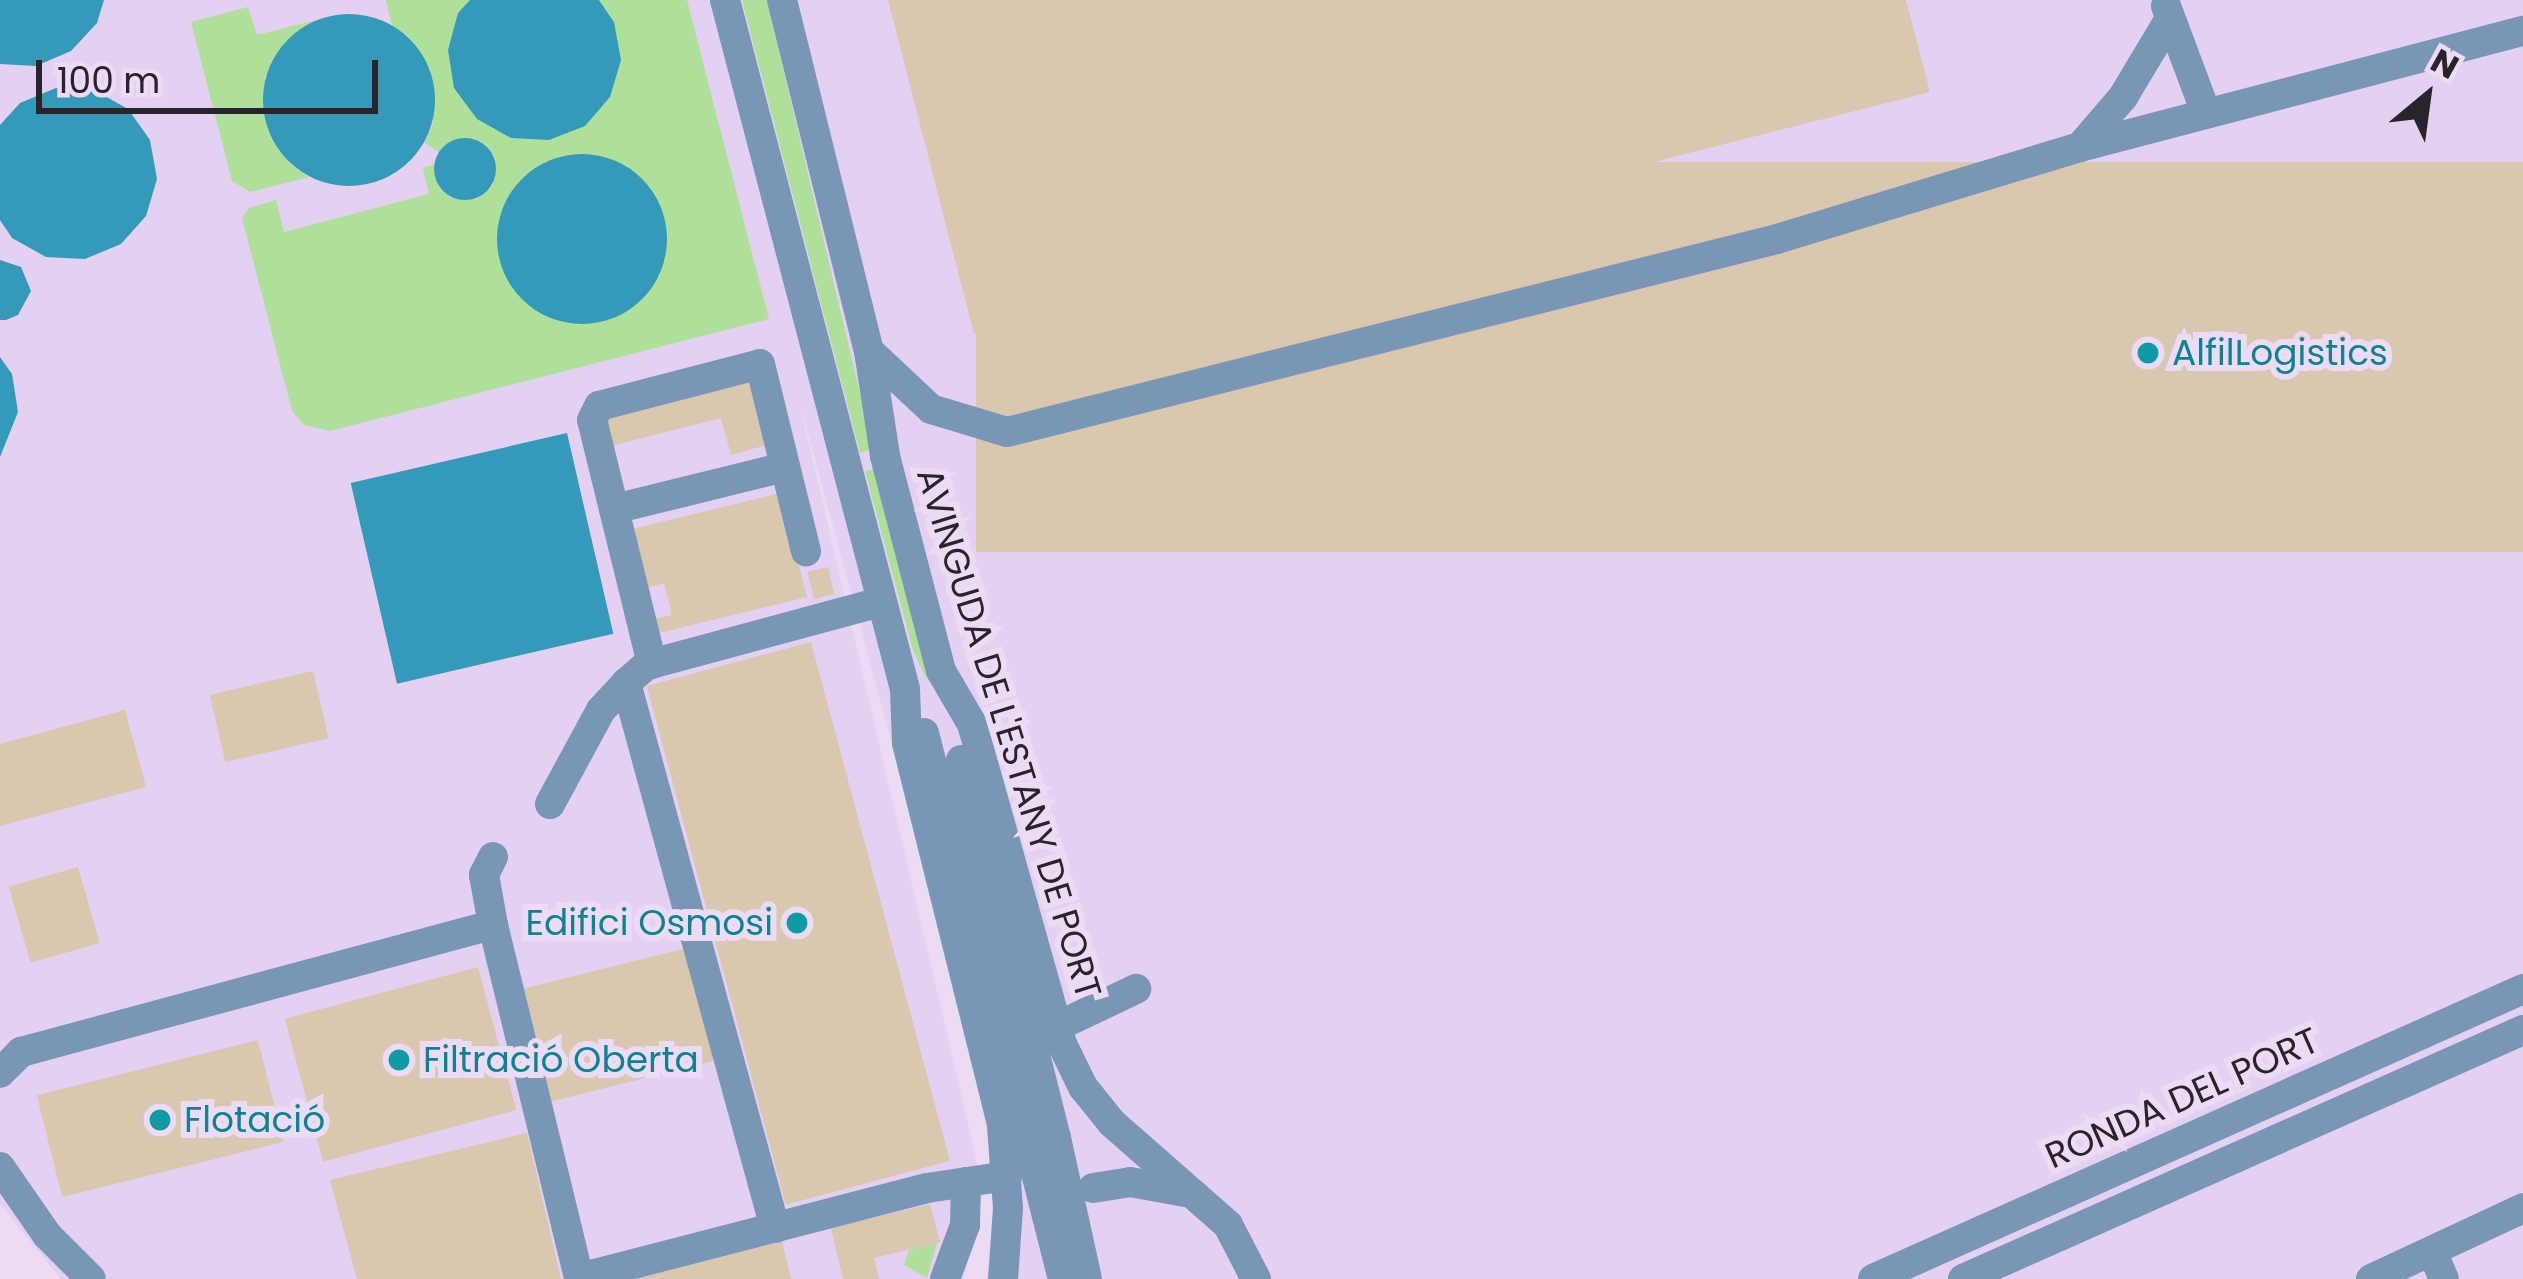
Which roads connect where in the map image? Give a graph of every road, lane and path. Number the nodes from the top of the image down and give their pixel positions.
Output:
1 (725, 0) edge
2 (782, 0) edge
3 (2167, 10) edge
4 (2523, 31) edge
5 (2206, 113) junction
6 (2080, 147) junction
7 (869, 351) junction
8 (785, 466) junction
9 (614, 508) junction
10 (806, 551) dead end
11 (880, 602) junction
12 (941, 671) junction
13 (639, 674) junction
14 (905, 689) junction
15 (550, 804) dead end
16 (493, 857) dead end
17 (494, 925) junction
18 (1136, 989) dead end
19 (2523, 989) edge
20 (1056, 1027) junction
21 (2523, 1030) edge
22 (0, 1072) edge
23 (1045, 1143) junction
24 (0, 1167) edge
25 (1007, 1176) junction
26 (966, 1182) junction
27 (1093, 1188) dead end
28 (1207, 1203) junction
29 (2523, 1208) edge
30 (775, 1228) junction
31 (2438, 1265) edge
32 (91, 1279) edge
33 (945, 1279) edge
34 (1003, 1279) edge
35 (1060, 1279) edge
36 (1087, 1279) edge
37 (1256, 1279) edge
38 (1873, 1279) edge
39 (1963, 1279) edge
40 (2371, 1279) edge

1 - 11 street
2 - 7 street, AVINGUDA DE L'ESTANY DE PORT
3 - 5 street
3 - 6 street
4 - 5 street
5 - 6 street
6 - 7 street
7 - 12 street, AVINGUDA DE L'ESTANY DE PORT
8 - 9 street
8 - 9 street
8 - 10 street
9 - 13 street
11 - 13 street
11 - 14 street
12 - 20 street, AVINGUDA DE L'ESTANY DE PORT
12 - 23 street
13 - 15 street
13 - 30 street
14 - 23 street
14 - 25 street
16 - 17 street
17 - 22 street
17 - 30 street
18 - 20 street
19 - 38 street, RONDA DEL PORT
20 - 28 street, AVINGUDA DE L'ESTANY DE PORT
21 - 39 street
23 - 35 street
23 - 36 street, bridge
24 - 32 street
25 - 26 street
25 - 34 street
26 - 30 street
26 - 33 street
27 - 28 street
28 - 37 street, AVINGUDA DE L'ESTANY DE PORT
29 - 31 street
31 - 40 street

